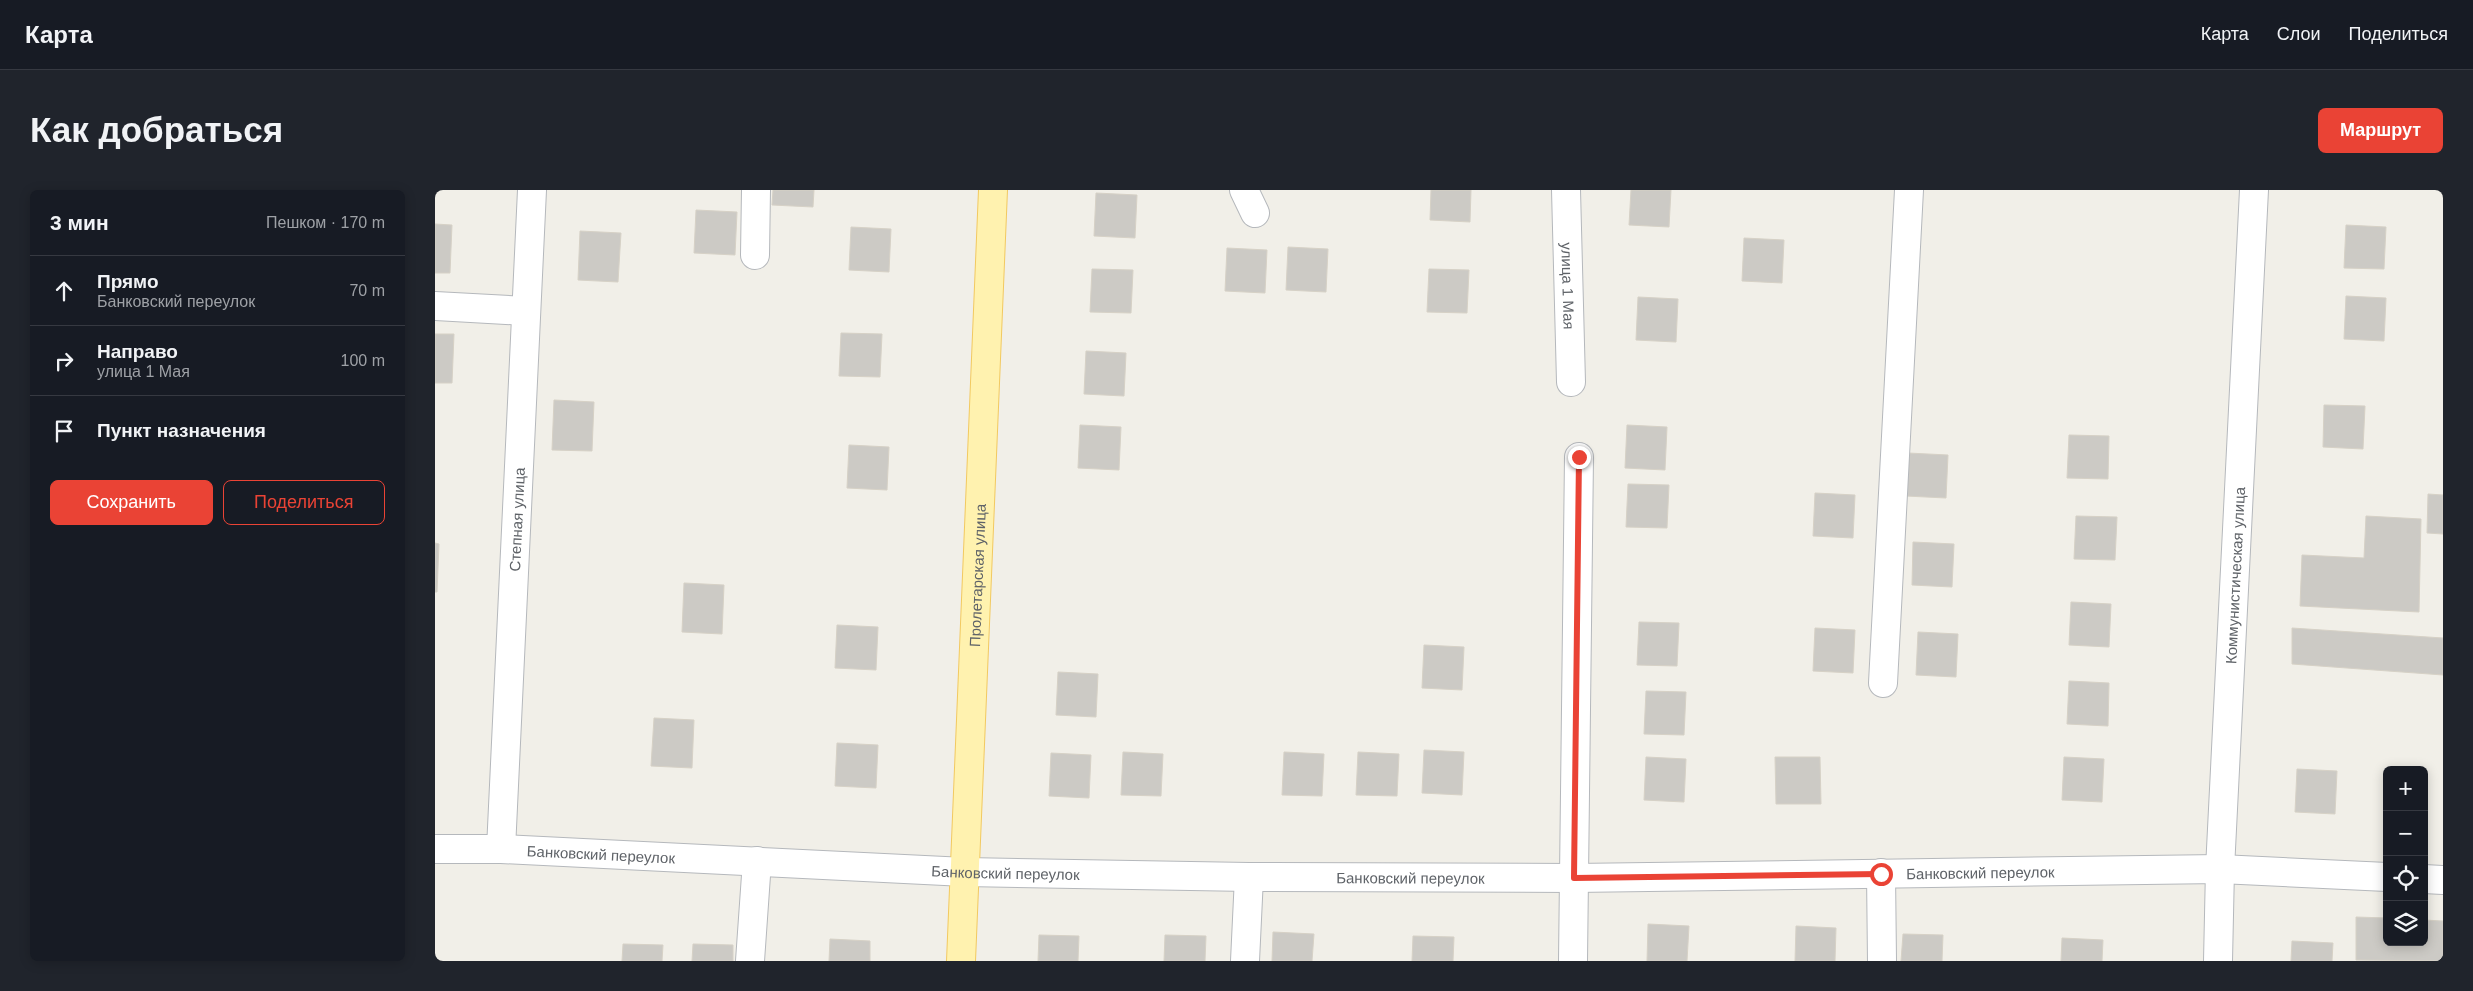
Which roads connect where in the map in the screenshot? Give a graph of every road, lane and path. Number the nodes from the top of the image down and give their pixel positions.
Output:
1 (532, 190) edge
2 (756, 190) edge
3 (993, 190) edge
4 (1566, 190) edge
5 (1909, 190) edge
6 (2254, 190) edge
7 (755, 255) dead end
8 (435, 306) edge
9 (526, 311) junction
10 (1571, 382) dead end
11 (1579, 457) dead end
12 (1883, 683) dead end
13 (501, 848) junction
14 (435, 849) edge
15 (757, 861) junction
16 (2220, 868) junction
17 (965, 872) junction
18 (1881, 874) junction
19 (1249, 877) junction
20 (2383, 877) edge
21 (1574, 878) junction
22 (2428, 879) edge
23 (2443, 880) edge
24 (750, 961) edge
25 (961, 961) edge
26 (1245, 961) edge
27 (1573, 961) edge
28 (1882, 961) edge
29 (2218, 961) edge

1 - 9 street, Степная улица
2 - 7 street
3 - 17 main road, Пролетарская улица
4 - 10 street, улица 1 Мая
5 - 12 street
6 - 16 street, Коммунистическая улица
8 - 9 street
9 - 13 street, Степная улица
11 - 21 street
13 - 14 street, Банковский переулок
13 - 15 street, Банковский переулок
15 - 17 street, Банковский переулок
15 - 24 street
16 - 18 street, Банковский переулок
16 - 20 street, Банковский переулок
16 - 29 street, Коммунистическая улица
17 - 19 street, Банковский переулок
17 - 25 main road, Пролетарская улица
18 - 21 street, Банковский переулок
18 - 28 street
19 - 21 street, Банковский переулок
19 - 26 street
21 - 27 street
22 - 23 street

